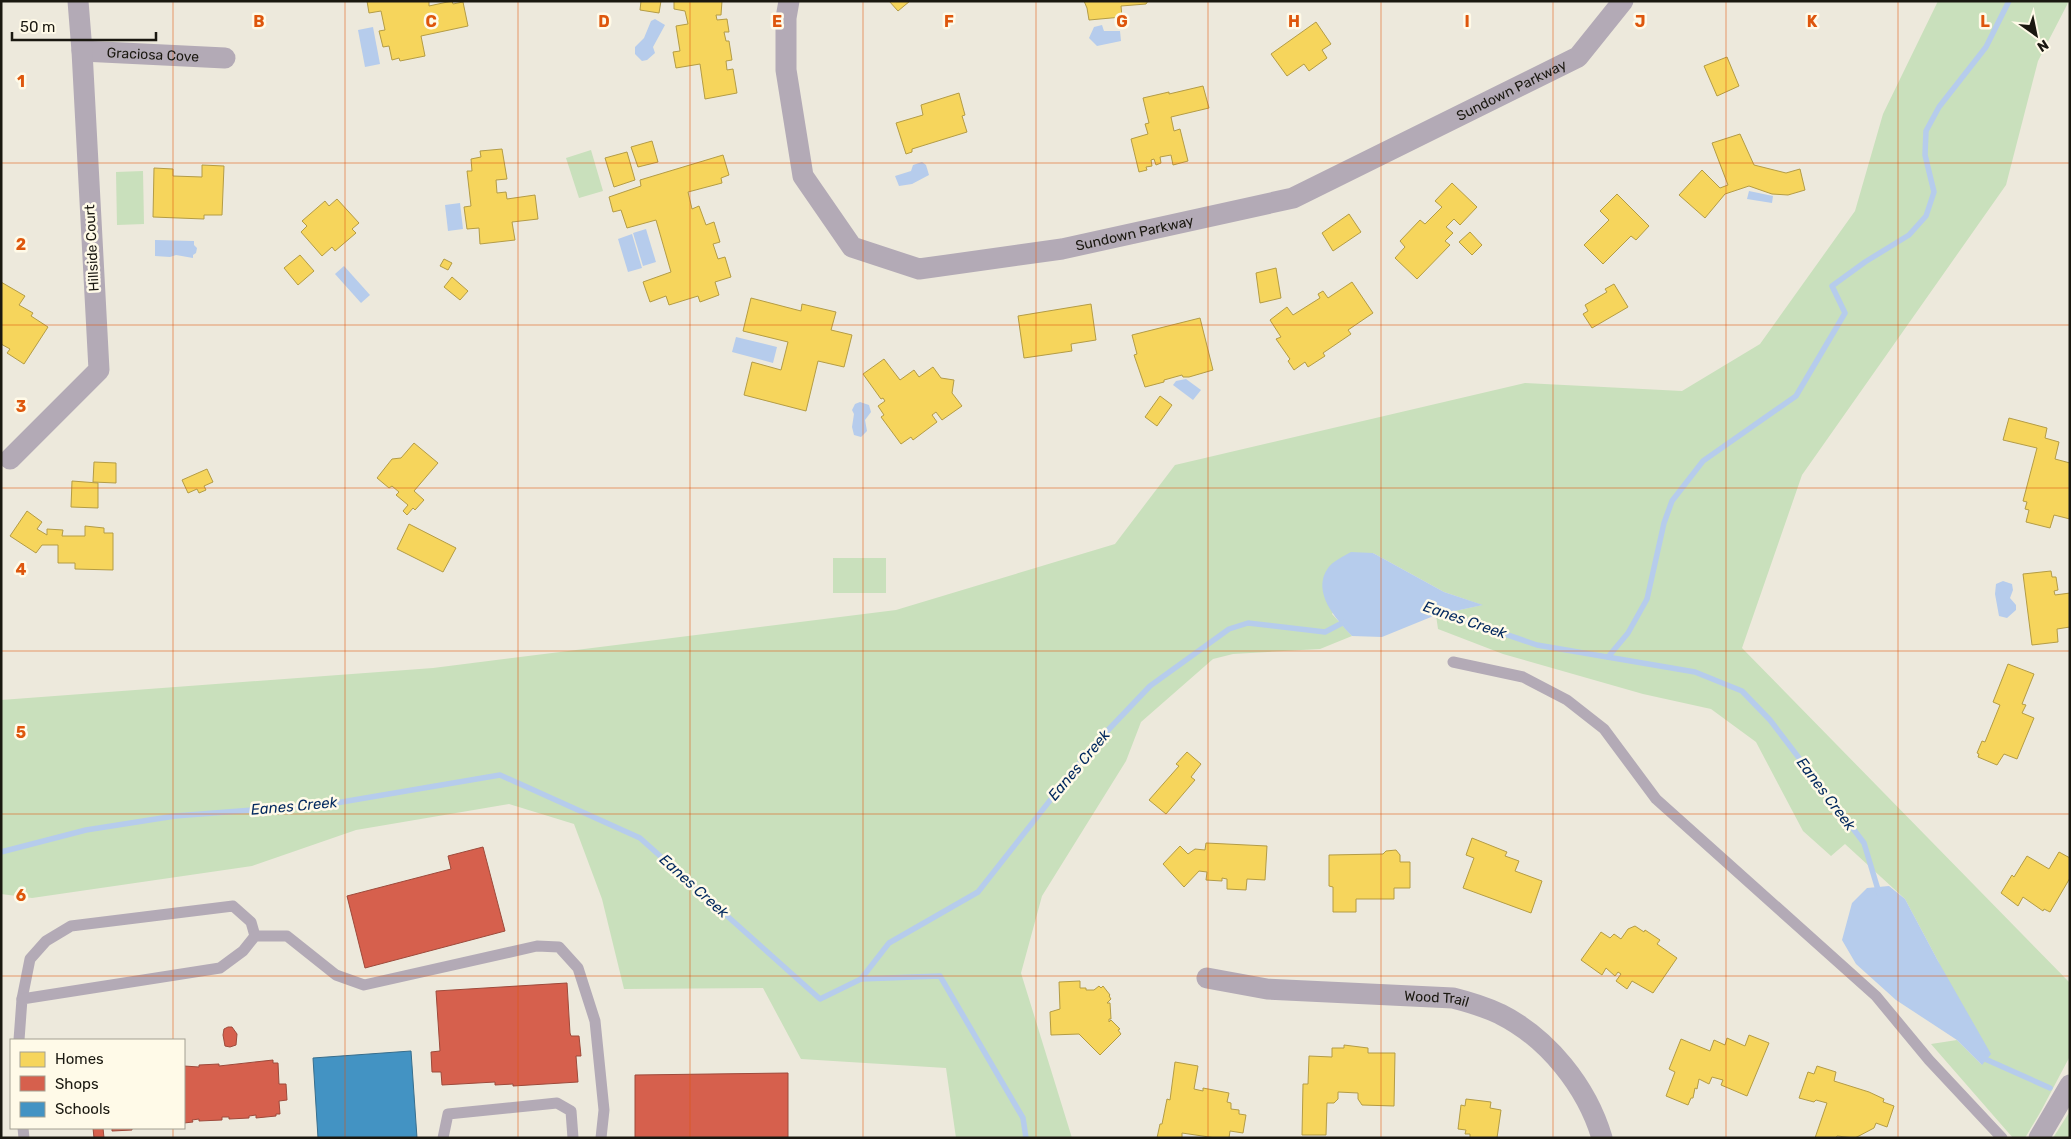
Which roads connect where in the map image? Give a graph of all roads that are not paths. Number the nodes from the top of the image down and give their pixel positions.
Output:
1 (78, 1) edge
2 (789, 1) edge
3 (1624, 1) edge
4 (82, 52) junction
5 (225, 58) dead end
6 (10, 459) dead end
7 (1453, 662) dead end
8 (255, 936) junction
9 (1207, 978) dead end
10 (22, 999) junction
11 (19, 1039) edge
12 (2070, 1085) edge
13 (443, 1138) edge
14 (572, 1138) edge
15 (601, 1138) edge
16 (1602, 1138) edge
17 (2002, 1138) edge
18 (2039, 1138) edge

1 - 4 street, Hillside Court
2 - 3 street, Sundown Parkway
4 - 5 street, Graciosa Cove
4 - 6 street, Hillside Court
7 - 17 lane
8 - 10 lane
8 - 10 lane
8 - 15 lane
9 - 16 street, Wood Trail
10 - 11 lane
12 - 18 street
13 - 14 lane

